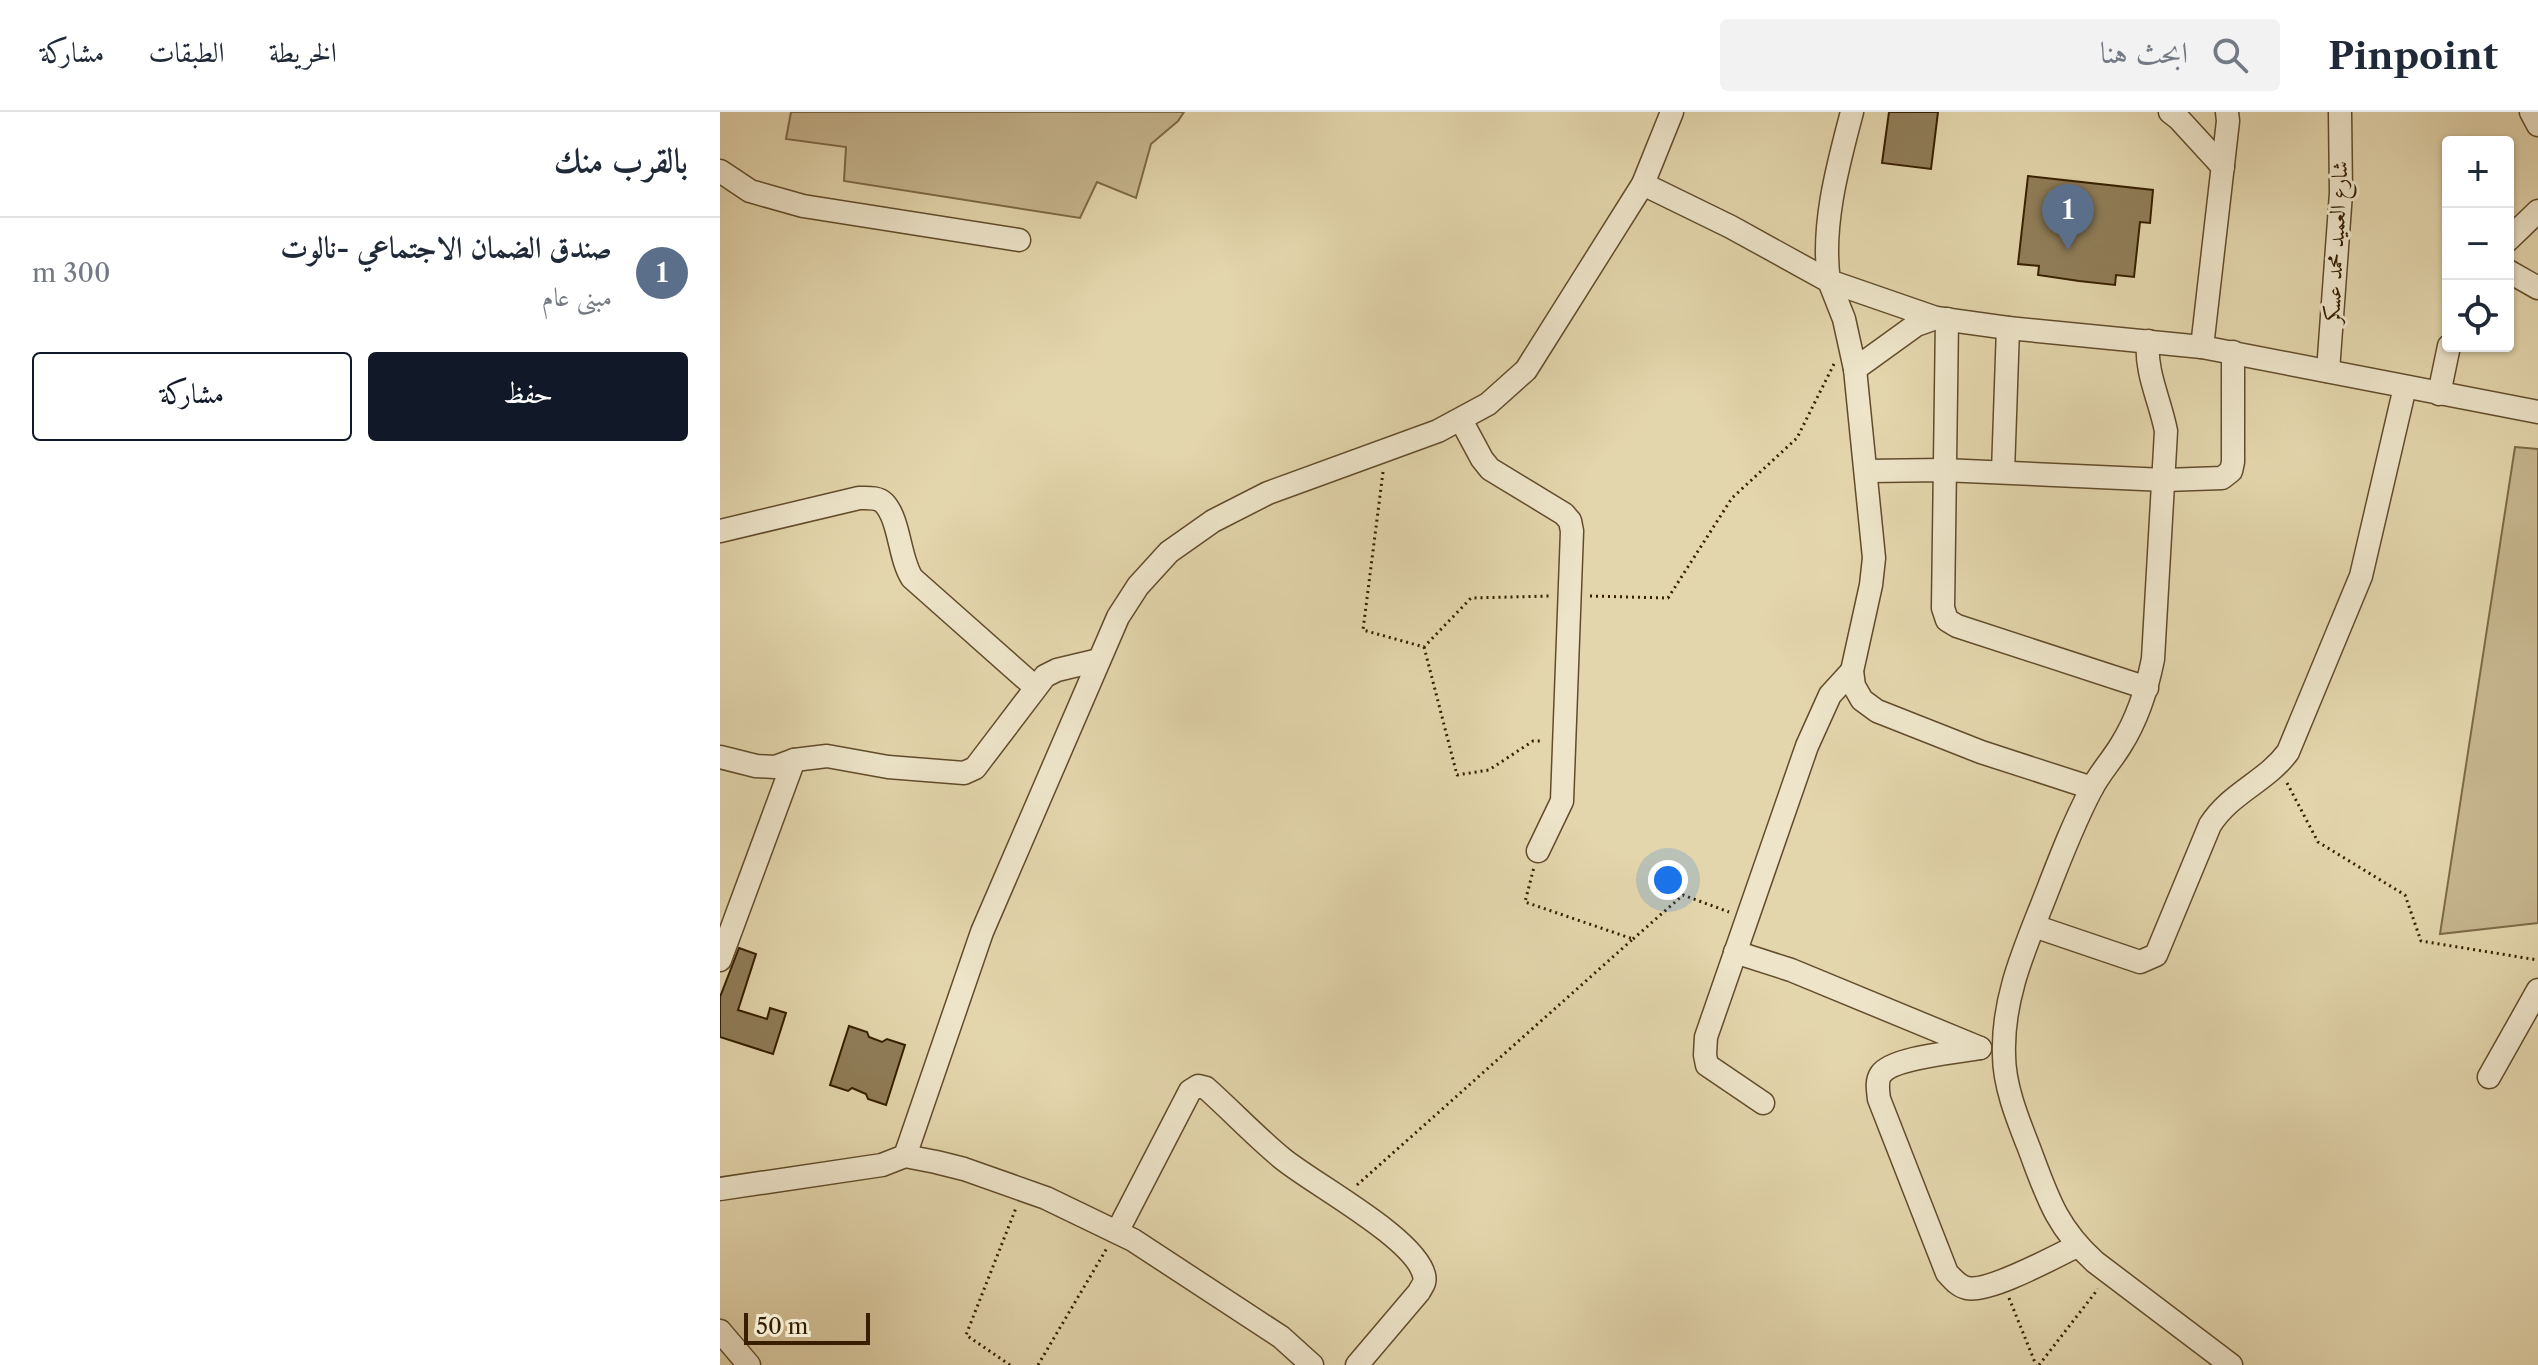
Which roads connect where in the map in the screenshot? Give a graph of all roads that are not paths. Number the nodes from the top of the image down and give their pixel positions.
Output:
1 (1672, 112) edge
2 (1852, 112) edge
3 (2170, 112) edge
4 (2227, 112) edge
5 (2340, 112) edge
6 (2531, 112) edge
7 (2538, 125) edge
8 (2223, 167) junction
9 (720, 171) edge
10 (1643, 184) junction
11 (1019, 240) dead end
12 (2514, 274) edge
13 (1829, 281) junction
14 (2538, 288) edge
15 (1942, 318) junction
16 (2008, 328) junction
17 (2093, 336) junction
18 (2148, 341) junction
19 (2172, 343) junction
20 (2202, 347) junction
21 (2233, 352) junction
22 (2448, 352) edge
23 (1855, 369) junction
24 (2328, 371) junction
25 (2154, 383) junction
26 (2405, 387) junction
27 (2439, 394) junction
28 (2538, 412) edge
29 (1461, 420) junction
30 (1943, 470) junction
31 (1867, 471) junction
32 (2003, 472) junction
33 (2165, 480) junction
34 (720, 531) edge
35 (1099, 660) junction
36 (1852, 671) junction
37 (1035, 687) junction
38 (2147, 688) junction
39 (720, 757) edge
40 (794, 760) junction
41 (2092, 788) junction
42 (1538, 851) road end
43 (2034, 926) junction
44 (1735, 952) junction
45 (720, 960) edge
46 (2538, 990) edge
47 (1980, 1048) junction
48 (2003, 1058) junction
49 (2489, 1077) dead end
50 (1763, 1103) dead end
51 (905, 1156) junction
52 (720, 1189) edge
53 (1117, 1232) junction
54 (2077, 1246) junction
55 (720, 1331) edge
56 (749, 1365) edge
57 (1312, 1365) edge
58 (1357, 1365) edge
59 (2231, 1365) edge

1 - 10 street
2 - 13 street
3 - 8 street
4 - 8 street
5 - 24 street, شارع العميد محمد عسكر
6 - 7 street
8 - 20 street
9 - 11 street
10 - 13 street
10 - 29 street
12 - 14 street
13 - 15 street
13 - 23 street
15 - 16 street
15 - 23 street
15 - 30 street
16 - 17 street
16 - 32 street
17 - 18 street
17 - 25 street
18 - 19 street
18 - 25 street
19 - 20 street
19 - 25 street
20 - 21 street
21 - 24 street
21 - 33 street
22 - 27 street
23 - 31 street
24 - 26 street
25 - 33 street
26 - 27 street
26 - 43 street
27 - 28 street
29 - 35 street
29 - 42 street
30 - 31 street
30 - 32 street
30 - 38 street
31 - 36 street
32 - 33 street
33 - 38 street
34 - 37 street
35 - 37 street
35 - 51 street
36 - 41 street
36 - 44 street
37 - 40 street
38 - 41 street
39 - 40 street
40 - 45 street
41 - 43 street
43 - 48 street
44 - 47 street
44 - 50 street
46 - 49 street
47 - 48 street
47 - 54 street
48 - 54 street
51 - 52 street
51 - 53 street
53 - 57 street
53 - 58 street
54 - 59 street
55 - 56 street

